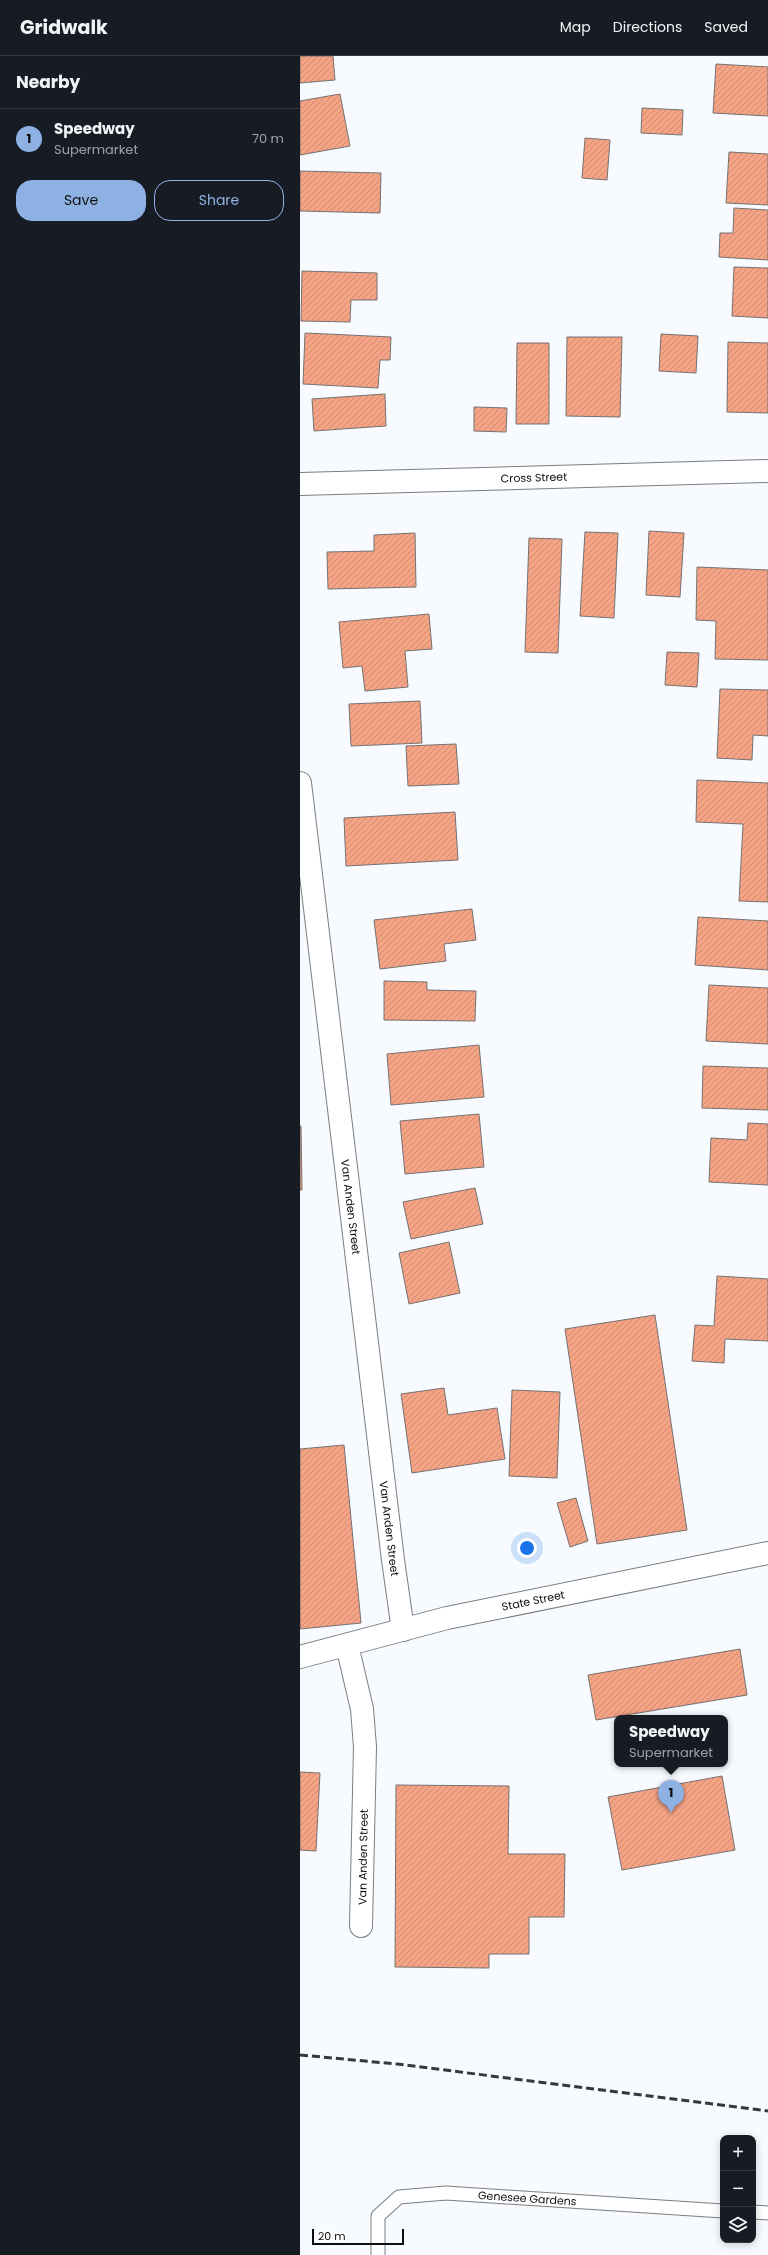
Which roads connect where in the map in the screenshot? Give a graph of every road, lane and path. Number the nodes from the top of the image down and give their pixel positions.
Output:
1 (768, 471) edge
2 (300, 484) edge
3 (300, 783) edge
4 (768, 1553) edge
5 (403, 1630) junction
6 (347, 1645) junction
7 (300, 1657) edge
8 (361, 1926) dead end
9 (720, 2211) edge
10 (756, 2212) edge
11 (768, 2213) edge
12 (378, 2255) edge

1 - 2 street, Cross Street
3 - 5 street, Van Anden Street
4 - 5 street, State Street
5 - 6 street, State Street
6 - 7 street, State Street
6 - 8 street, Van Anden Street
9 - 12 lane, Genesee Gardens
10 - 11 lane

